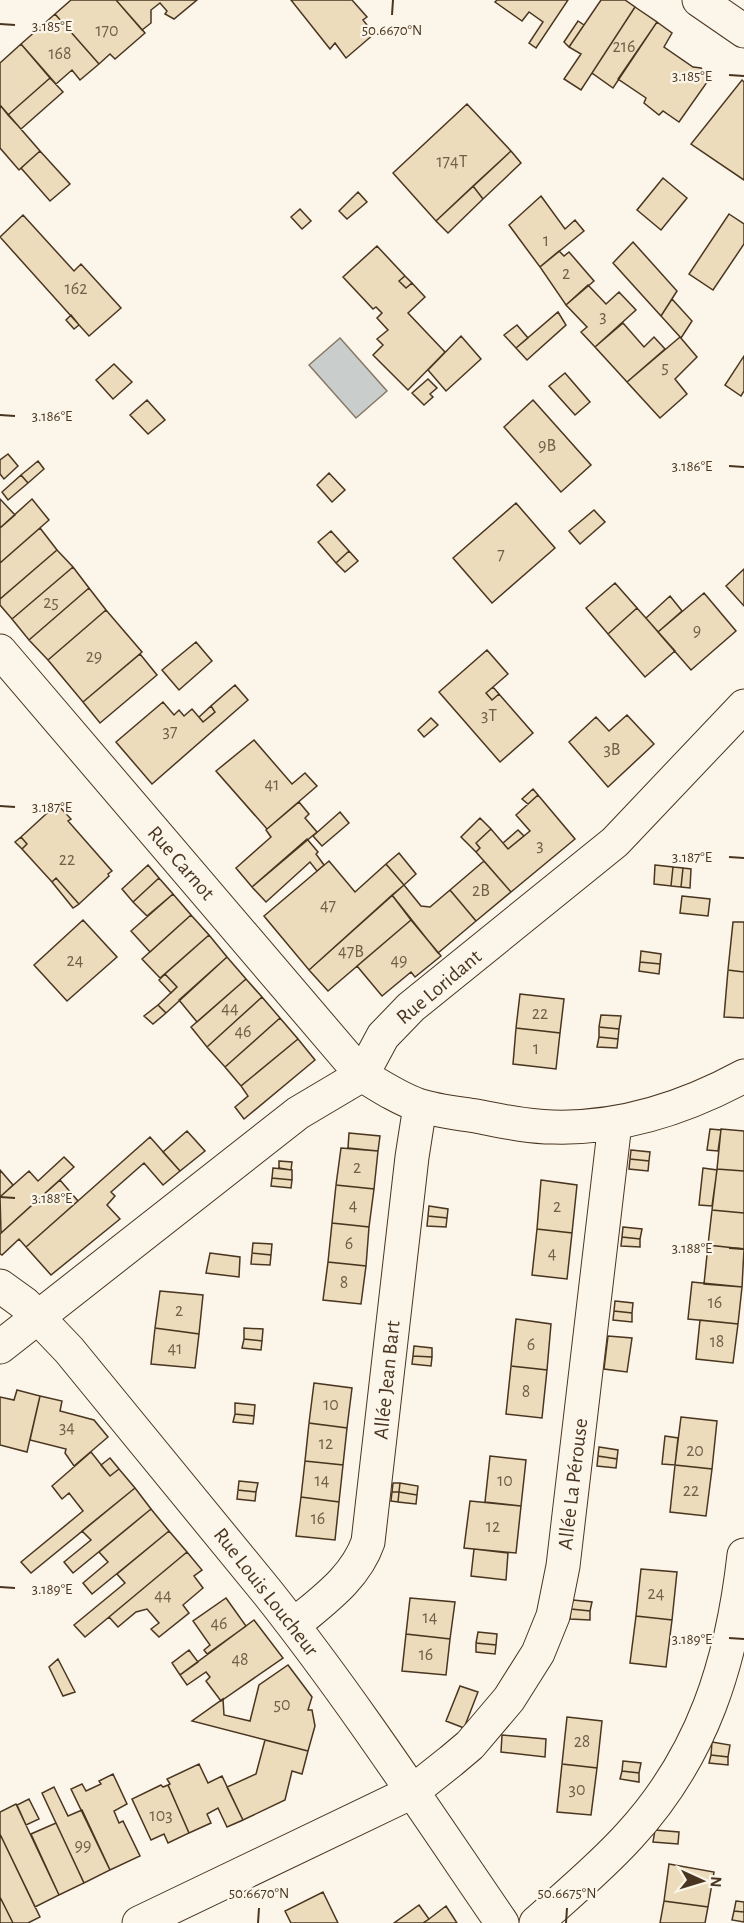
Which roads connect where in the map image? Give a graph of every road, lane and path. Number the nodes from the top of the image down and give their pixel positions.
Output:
1 (699, 0) edge
2 (744, 31) edge
3 (0, 651) edge
4 (744, 706) edge
5 (362, 1075) junction
6 (744, 1076) edge
7 (420, 1106) junction
8 (615, 1124) junction
9 (0, 1286) edge
10 (39, 1318) junction
11 (0, 1347) edge
12 (744, 1555) edge
13 (294, 1625) junction
14 (412, 1791) junction
15 (139, 1923) edge
16 (502, 1923) edge
17 (536, 1923) edge

1 - 2 street
3 - 5 street, Rue Carnot
4 - 5 street, Rue Loridant
5 - 7 street, Rue Carnot
5 - 10 street
6 - 8 street, Rue Carnot
7 - 8 street, Rue Carnot
7 - 13 street, Allée Jean Bart
8 - 14 street, Allée La Pérouse
9 - 10 street, Rue Louis Loucheur
10 - 11 street
10 - 13 street, Rue Louis Loucheur
12 - 17 street
13 - 14 street, Rue Louis Loucheur
14 - 15 street, Allée La Pérouse
14 - 16 street, Rue Louis Loucheur

